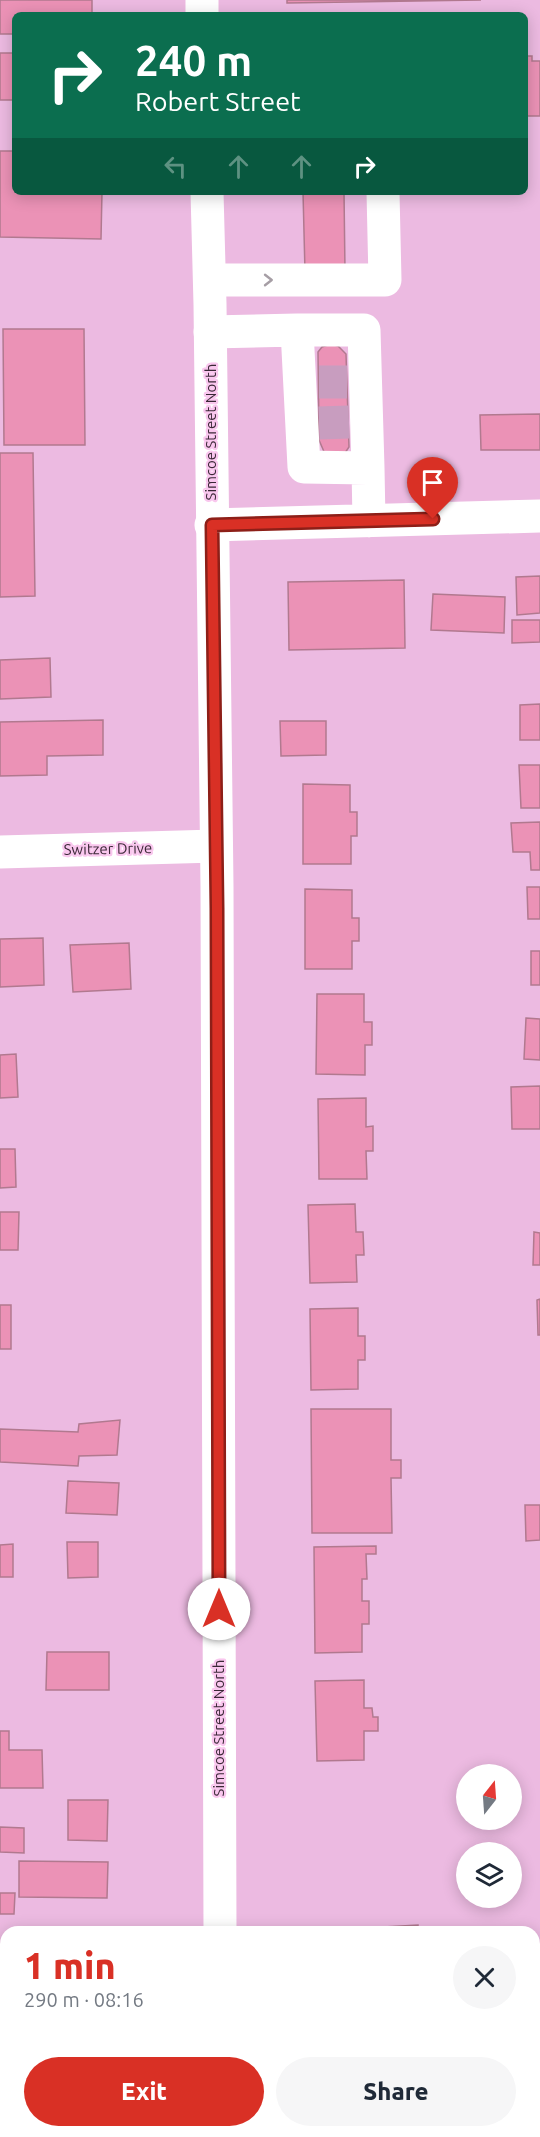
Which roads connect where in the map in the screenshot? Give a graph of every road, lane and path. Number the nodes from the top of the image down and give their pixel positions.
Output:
1 (207, 195) edge
2 (383, 195) edge
3 (210, 280) junction
4 (297, 330) junction
5 (210, 332) junction
6 (333, 382) junction
7 (334, 423) junction
8 (368, 468) junction
9 (540, 516) edge
10 (369, 521) junction
11 (212, 525) junction
12 (216, 846) junction
13 (0, 852) edge
14 (220, 1926) edge

1 - 3 main road, Simcoe Street North
3 -> 2 main road
3 - 5 main road, Simcoe Street North
4 - 5 main road
4 - 6 main road
4 - 6 main road
5 - 11 main road, Simcoe Street North
6 - 7 main road
6 - 7 main road
7 - 8 main road
7 - 8 main road
8 - 10 main road
9 - 10 main road
10 - 11 main road
11 - 12 main road, Simcoe Street North
12 - 13 main road, Switzer Drive
12 - 14 main road, Simcoe Street North

